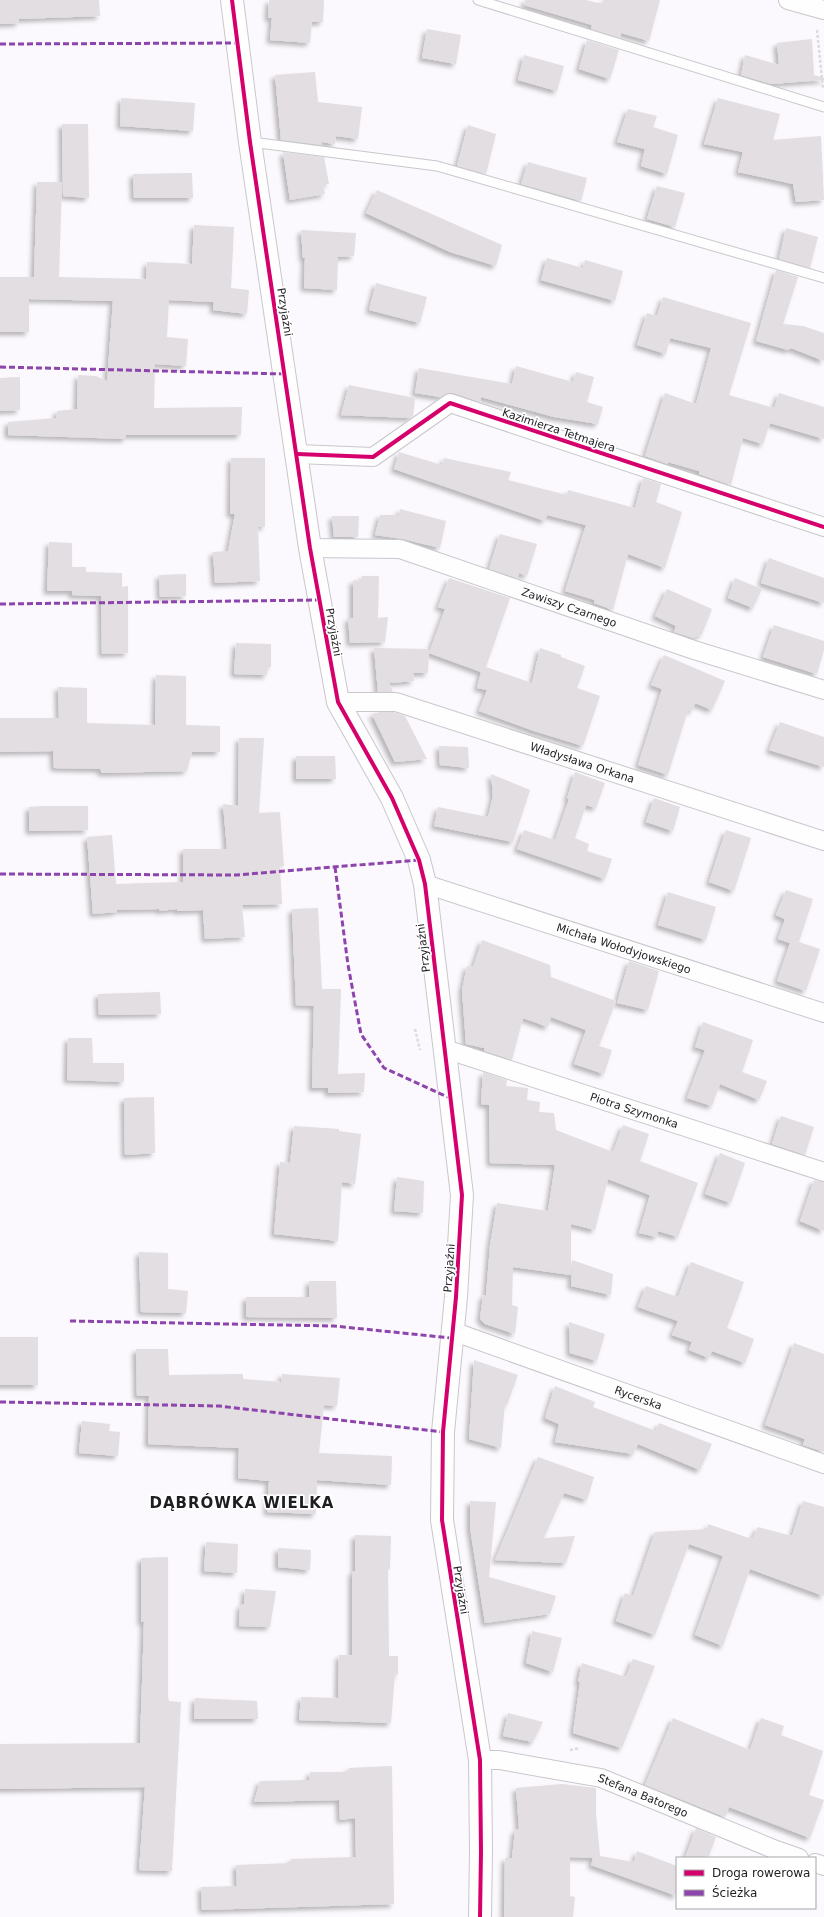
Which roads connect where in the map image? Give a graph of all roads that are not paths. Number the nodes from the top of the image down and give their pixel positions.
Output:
1 (232, 0) edge
2 (478, 0) edge
3 (788, 0) edge
4 (820, 9) edge
5 (824, 107) edge
6 (250, 142) junction
7 (824, 278) edge
8 (297, 454) junction
9 (824, 527) edge
10 (310, 548) junction
11 (824, 690) edge
12 (338, 702) junction
13 (824, 840) edge
14 (425, 884) junction
15 (824, 1013) edge
16 (445, 1049) junction
17 (824, 1172) edge
18 (452, 1331) junction
19 (824, 1464) edge
20 (480, 1760) junction
21 (797, 1857) edge
22 (480, 1917) edge

1 - 6 street, Przyjaźni
2 - 5 lane
3 - 4 street
6 - 7 lane
6 - 8 street, Przyjaźni
8 - 9 street, Kazimierza Tetmajera
8 - 10 street, Przyjaźni
10 - 11 street, Zawiszy Czarnego
10 - 12 street, Przyjaźni
12 - 13 street, Władysława Orkana
12 - 14 street, Przyjaźni
14 - 15 street, Michała Wołodyjowskiego
14 - 16 street, Przyjaźni
16 - 17 street, Piotra Szymonka
16 - 18 street, Przyjaźni
18 - 19 street, Rycerska
18 - 20 street, Przyjaźni
20 - 21 street, Stefana Batorego
20 - 22 street, Przyjaźni

